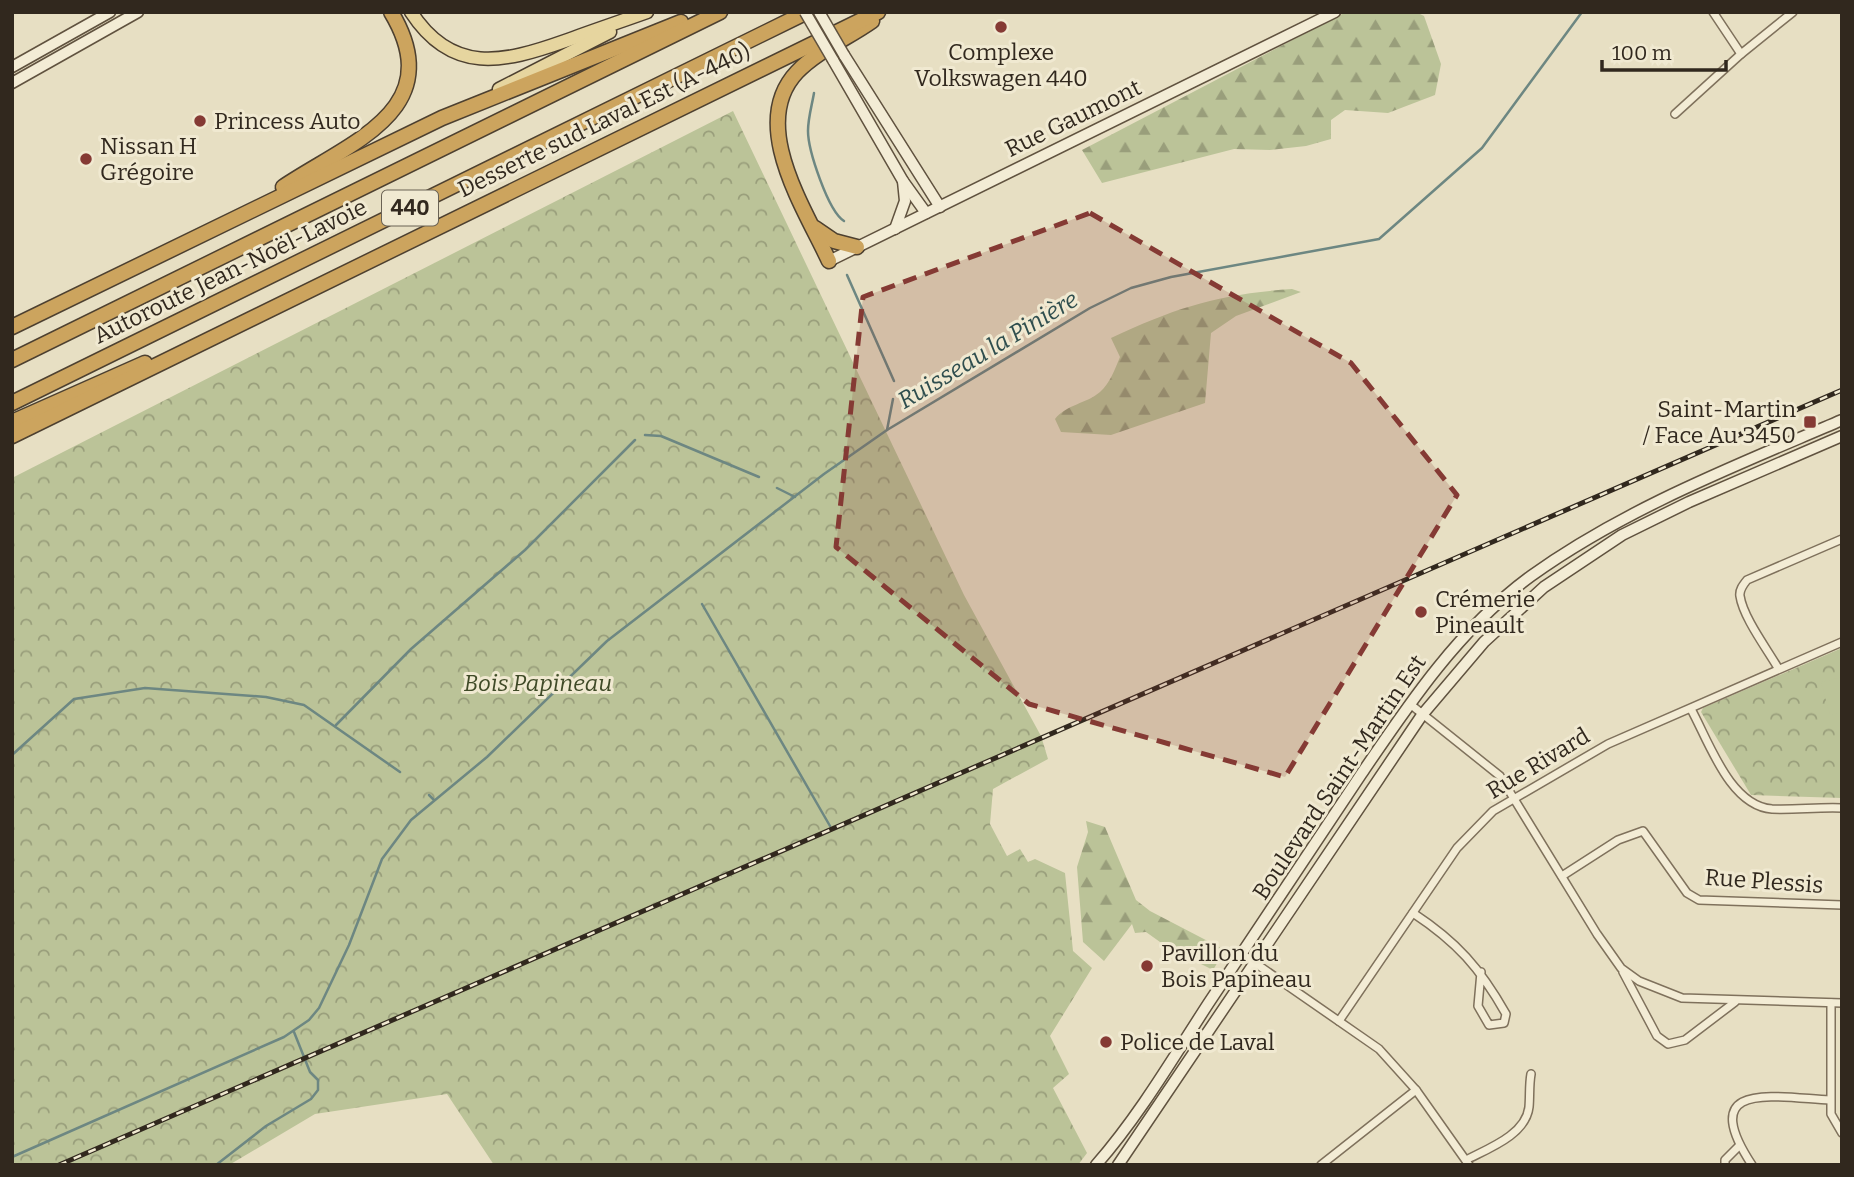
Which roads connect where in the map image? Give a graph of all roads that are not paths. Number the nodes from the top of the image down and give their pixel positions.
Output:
1 (110, 12) edge
2 (138, 12) edge
3 (391, 12) edge
4 (411, 12) edge
5 (647, 12) edge
6 (705, 12) edge
7 (720, 12) edge
8 (806, 12) edge
9 (819, 12) edge
10 (878, 12) edge
11 (885, 12) edge
12 (1335, 12) edge
13 (1713, 12) edge
14 (1793, 12) edge
15 (1741, 54) junction
16 (12, 67) edge
17 (12, 83) edge
18 (1675, 114) dead end
19 (442, 118) junction
20 (903, 181) junction
21 (940, 207) junction
22 (244, 213) junction
23 (926, 213) junction
24 (814, 227) junction
25 (895, 229) junction
26 (857, 247) junction
27 (829, 261) joint
28 (12, 327) edge
29 (187, 350) junction
30 (12, 360) edge
31 (12, 403) edge
32 (1842, 420) edge
33 (12, 422) edge
34 (12, 436) edge
35 (1842, 436) edge
36 (1842, 539) edge
37 (1842, 642) edge
38 (1778, 668) junction
39 (1410, 704) junction
40 (1691, 709) junction
41 (1422, 715) junction
42 (1513, 797) junction
43 (1842, 808) edge
44 (1562, 876) junction
45 (1842, 905) edge
46 (1413, 913) junction
47 (1242, 954) junction
48 (1256, 963) junction
49 (1621, 968) junction
50 (1481, 972) junction
51 (1735, 1002) junction
52 (1831, 1003) junction
53 (1842, 1003) edge
54 (1339, 1021) junction
55 (1194, 1026) junction
56 (1211, 1030) junction
57 (1531, 1074) dead end
58 (1153, 1087) junction
59 (1416, 1090) junction
60 (1165, 1095) junction
61 (1830, 1100) junction
62 (1842, 1133) edge
63 (1739, 1146) junction
64 (1467, 1162) edge
65 (1326, 1163) edge
66 (1096, 1165) edge
67 (1118, 1165) edge
68 (1725, 1165) edge
69 (1752, 1165) edge

1 - 16 main road
2 - 17 main road
3 - 22 highway
4 - 5 main road
5 - 19 main road
6 - 19 highway
7 - 30 highway, Autoroute Jean-Noël-Lavoie / 440
8 - 20 main road, bridge
8 - 31 highway, Autoroute Jean-Noël-Lavoie / 440
9 - 21 main road, bridge
10 - 29 highway, Desserte sud Laval Est (A-440)
11 - 24 highway
12 - 21 main road, Rue Gaumont
13 - 15 street
14 - 15 street
15 - 18 street
19 - 22 highway
20 - 23 main road
20 - 25 main road
21 - 23 main road, Rue Gaumont
22 - 28 highway
23 - 25 main road, Rue Gaumont
24 - 26 highway
24 - 27 highway
25 - 26 main road, Rue Gaumont
26 - 27 main road, Rue Gaumont
29 - 33 highway
29 - 34 highway, Desserte sud Laval Est (A-440)
32 - 39 main road, Boulevard Saint-Martin Est
35 - 41 main road, Boulevard Saint-Martin Est
36 - 38 street
37 - 38 street, Rue Rivard
38 - 40 street, Rue Rivard
39 - 41 street
39 - 47 main road, Boulevard Saint-Martin Est
40 - 42 street, Rue Rivard
40 - 43 street
41 - 42 street
41 - 48 main road, Boulevard Saint-Martin Est
42 - 44 street
42 - 46 street, Rue Rivard
44 - 45 street, Rue Plessis
44 - 49 street
46 - 50 street
46 - 54 street, Rue Rivard
47 - 48 street
47 - 55 main road, Boulevard Saint-Martin Est
48 - 54 street
48 - 56 main road, Boulevard Saint-Martin Est
49 - 51 street
49 - 51 street
50 - 50 street
51 - 52 street
52 - 53 street
52 - 61 street
54 - 59 street
55 - 56 main road
55 - 58 main road, Boulevard Saint-Martin Est
56 - 60 main road, Boulevard Saint-Martin Est
57 - 64 street
58 - 60 main road
58 - 66 main road, Boulevard Saint-Martin Est
59 - 64 street
59 - 65 street
60 - 67 main road, Boulevard Saint-Martin Est
61 - 62 street
61 - 63 street
63 - 68 street
63 - 69 street

